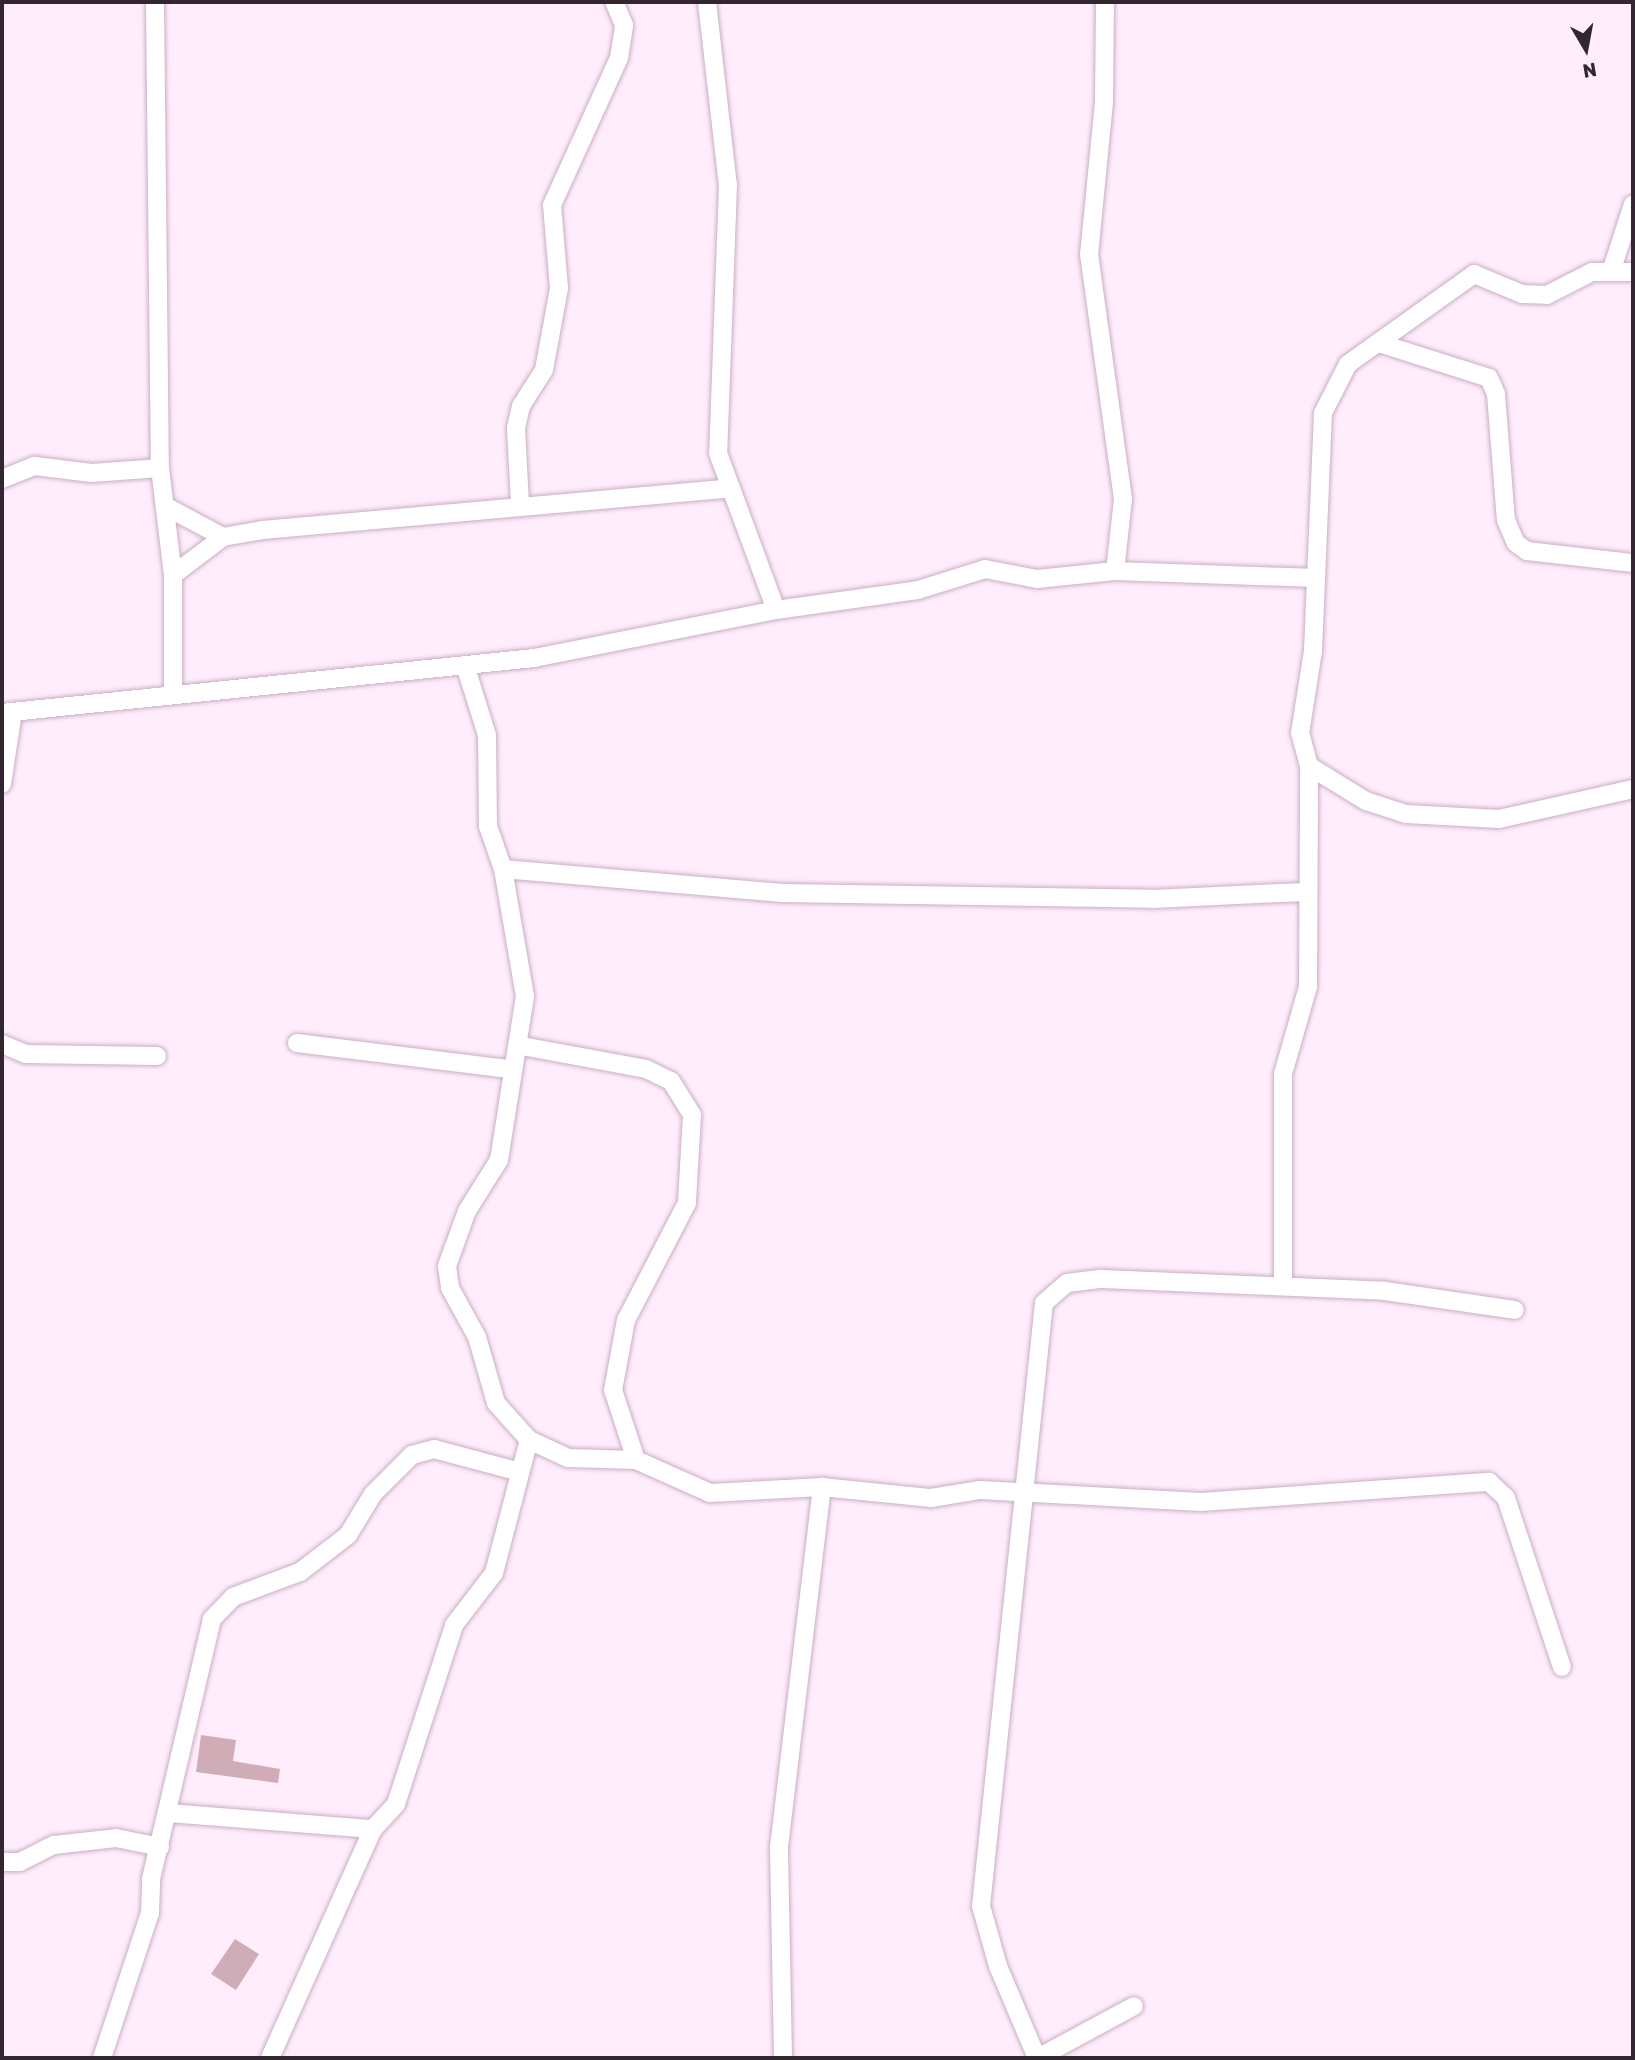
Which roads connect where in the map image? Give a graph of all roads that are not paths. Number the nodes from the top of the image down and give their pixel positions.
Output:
1 (155, 2) edge
2 (614, 2) edge
3 (707, 2) edge
4 (1105, 2) edge
5 (1633, 204) edge
6 (1612, 269) junction
7 (1633, 272) edge
8 (1382, 344) junction
9 (160, 468) junction
10 (2, 479) edge
11 (731, 488) junction
12 (520, 503) junction
13 (165, 506) junction
14 (223, 537) junction
15 (1633, 563) edge
16 (1115, 571) junction
17 (173, 575) junction
18 (1316, 578) junction
19 (776, 610) junction
20 (465, 665) junction
21 (173, 694) junction
22 (8, 712) edge
23 (1308, 766) junction
24 (2, 784) edge
25 (1633, 789) edge
26 (503, 869) junction
27 (1304, 892) junction
28 (297, 1043) dead end
29 (2, 1044) edge
30 (522, 1046) junction
31 (157, 1056) dead end
32 (509, 1069) junction
33 (1283, 1283) junction
34 (1515, 1310) dead end
35 (529, 1440) junction
36 (636, 1460) junction
37 (520, 1472) junction
38 (822, 1487) junction
39 (1021, 1492) junction
40 (1562, 1667) dead end
41 (168, 1813) junction
42 (373, 1829) junction
43 (160, 1847) junction
44 (2, 1861) edge
45 (1134, 2006) dead end
46 (102, 2058) edge
47 (270, 2058) edge
48 (783, 2058) edge
49 (1038, 2058) edge

1 - 9 street
2 - 12 street
3 - 11 street
4 - 16 street
5 - 6 street
6 - 7 street
6 - 8 street
8 - 15 street
8 - 18 street
9 - 10 street
9 - 13 street
11 - 12 street
11 - 19 street
12 - 14 street
13 - 14 street
13 - 17 street
14 - 17 street
16 - 18 street
16 - 19 street
17 - 21 street
18 - 23 street
19 - 20 street
20 - 21 street
20 - 26 street
21 - 22 street
22 - 24 street
23 - 25 street
23 - 27 street
26 - 27 street
26 - 30 street
27 - 33 street
28 - 32 street
29 - 31 street
30 - 32 street
30 - 36 street
32 - 35 street
33 - 34 street
33 - 39 street
35 - 36 street
35 - 37 street
36 - 38 street
37 - 41 street
37 - 42 street
38 - 39 street
38 - 48 street
39 - 40 street
39 - 49 street
41 - 42 street
41 - 43 street
42 - 47 street
43 - 44 street
43 - 46 street
45 - 49 street

